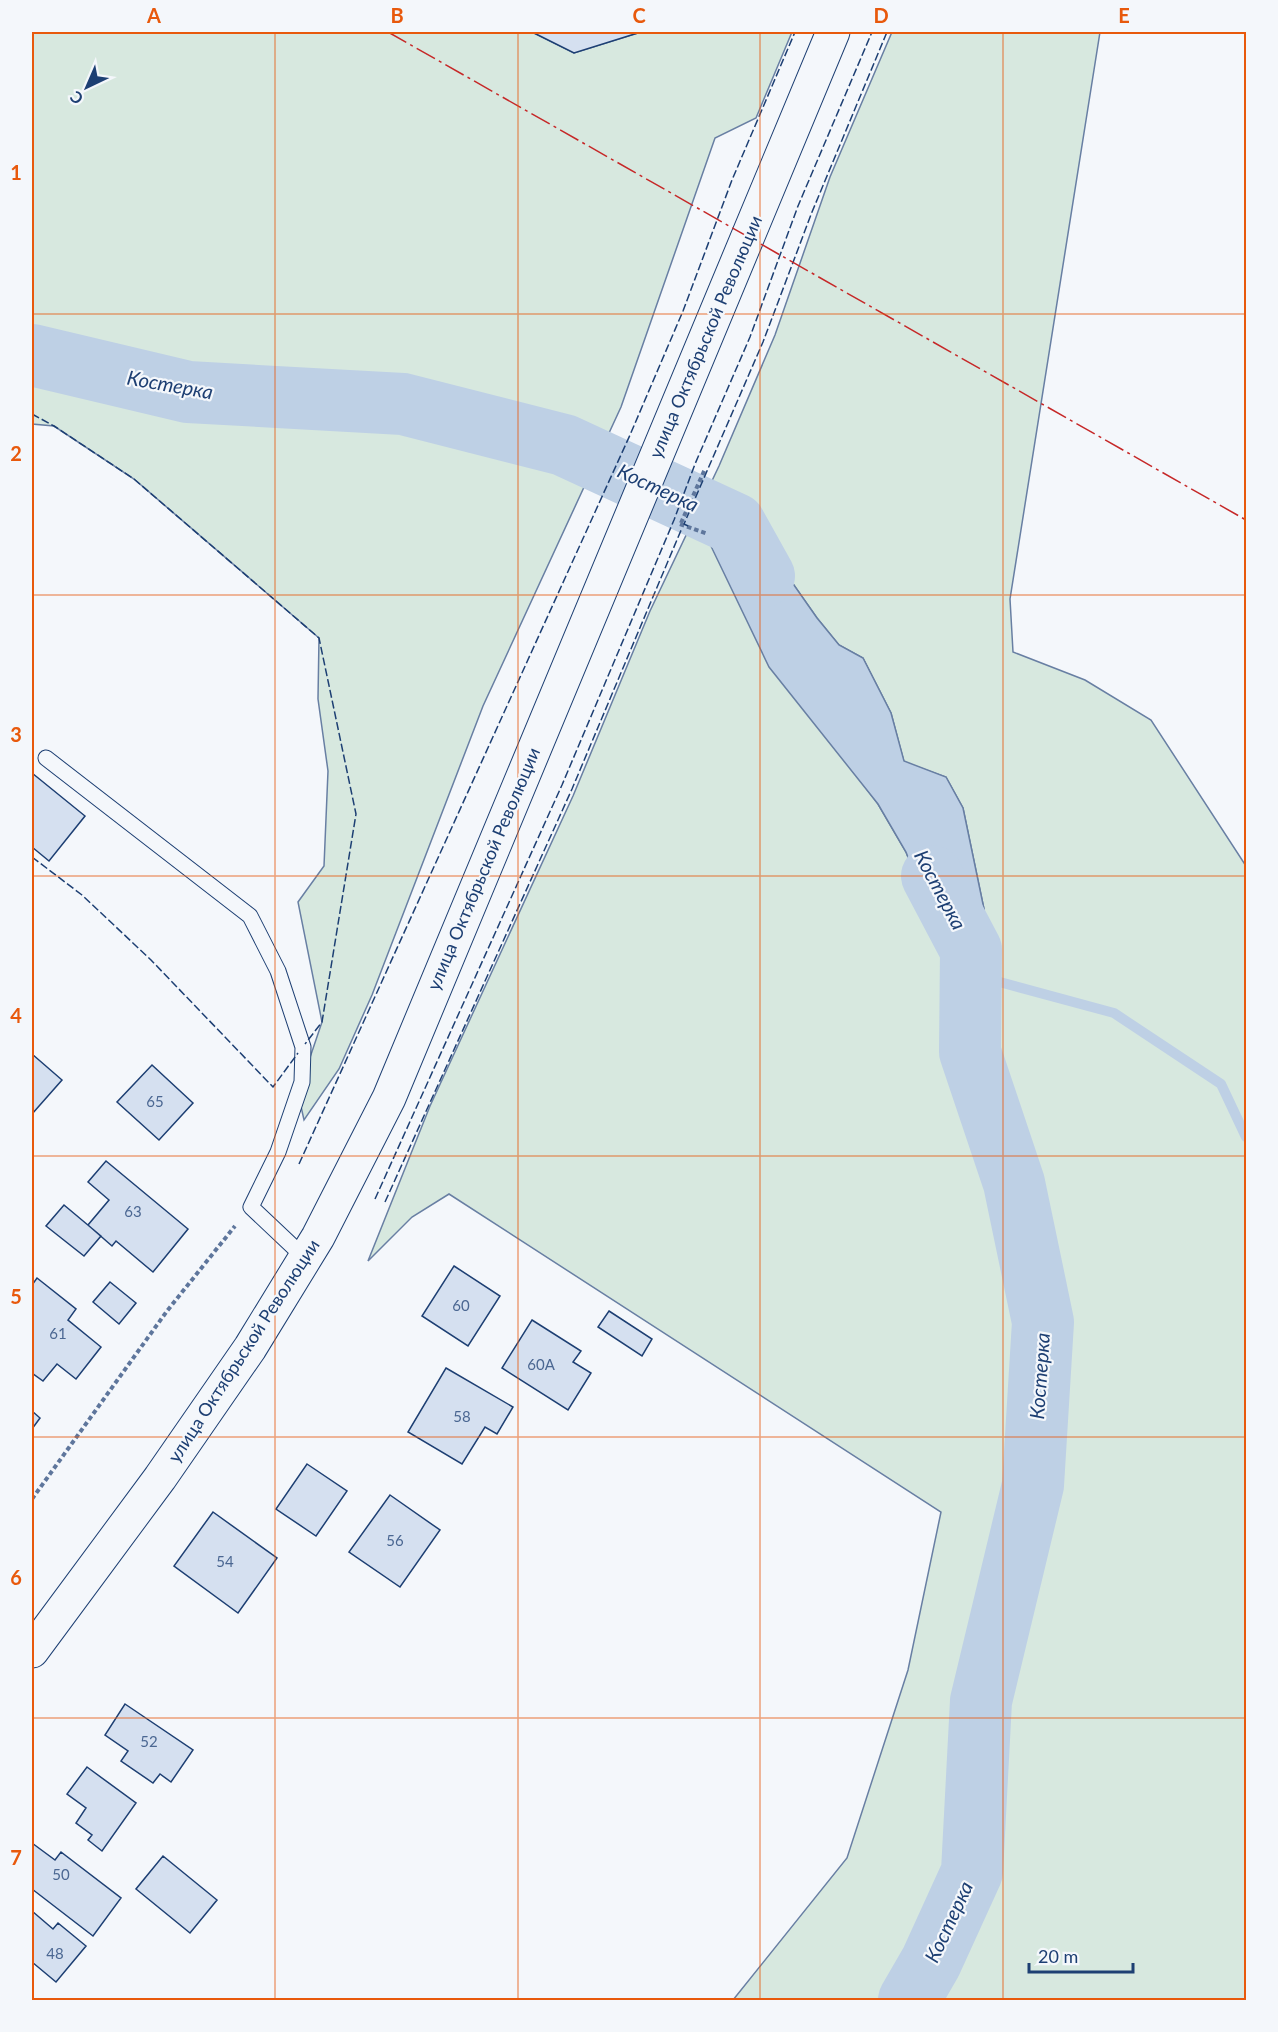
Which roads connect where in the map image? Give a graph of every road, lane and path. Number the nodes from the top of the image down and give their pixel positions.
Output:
1 (833, 32) edge
2 (705, 469) dead end
3 (708, 534) dead end
4 (46, 758) dead end
5 (251, 1207) junction
6 (305, 1258) junction
7 (32, 1499) edge
8 (32, 1651) edge

1 - 6 main road, улица Октябрьской Революции
2 - 3 path
4 - 5 lane
5 - 6 lane
5 - 7 path
6 - 8 main road, улица Октябрьской Революции

